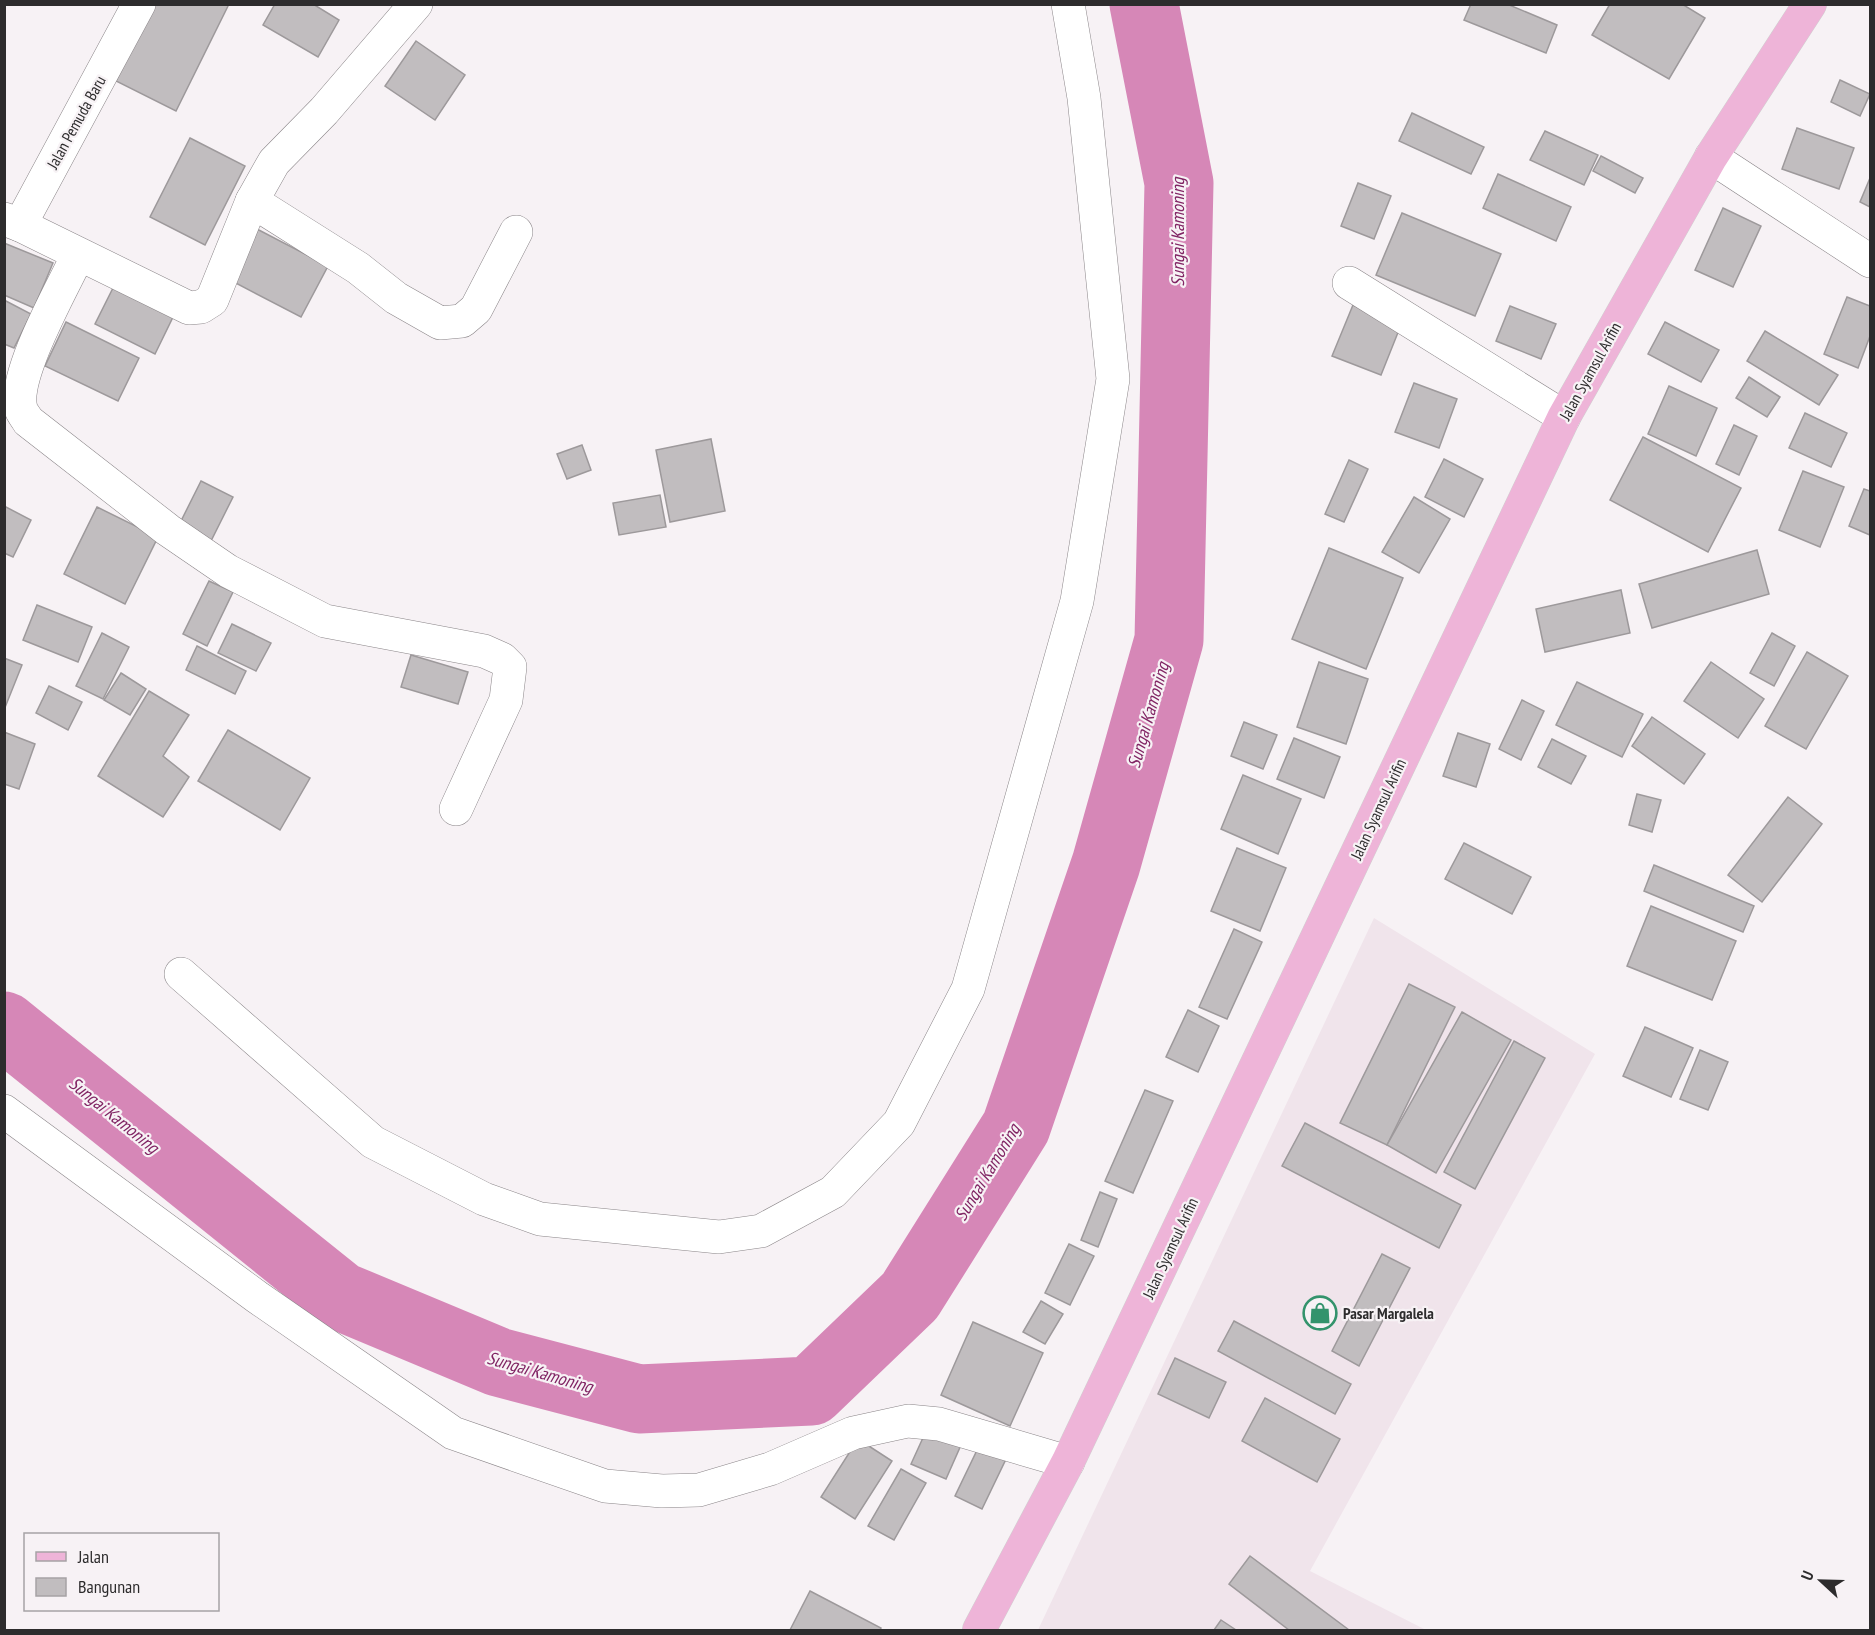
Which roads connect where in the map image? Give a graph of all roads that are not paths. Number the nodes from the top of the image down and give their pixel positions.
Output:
1 (139, 4) edge
2 (416, 4) edge
3 (1068, 4) edge
4 (1810, 4) edge
5 (1712, 157) junction
6 (252, 201) junction
7 (12, 222) edge
8 (516, 231) dead end
9 (78, 255) junction
10 (1870, 261) edge
11 (1349, 283) dead end
12 (1564, 417) junction
13 (456, 809) dead end
14 (182, 974) dead end
15 (4, 1111) edge
16 (1068, 1462) junction
17 (979, 1630) edge

1 - 7 street, Jalan Pemuda Baru
2 - 6 street
3 - 14 street
4 - 5 main road, Jalan Syamsul Arifin
5 - 10 street
5 - 12 main road, Jalan Syamsul Arifin
6 - 8 street
6 - 9 street
7 - 9 street
9 - 13 street
11 - 12 street
12 - 16 main road, Jalan Syamsul Arifin
15 - 16 street
16 - 17 main road, Jalan Syamsul Arifin

